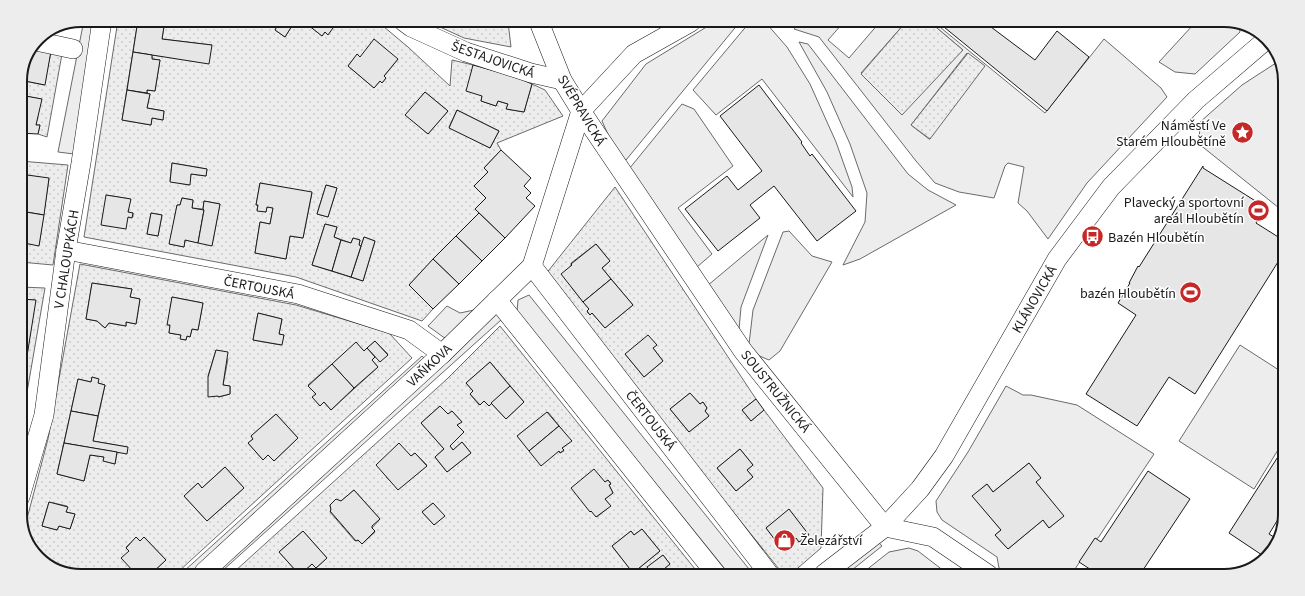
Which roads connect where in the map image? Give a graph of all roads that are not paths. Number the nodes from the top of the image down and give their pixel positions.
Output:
1 (101, 27) edge
2 (412, 27) edge
3 (541, 27) edge
4 (682, 27) edge
5 (43, 42) edge
6 (1262, 43) edge
7 (73, 49) dead end
8 (562, 80) junction
9 (581, 111) junction
10 (609, 152) joint
11 (66, 250) junction
12 (532, 266) junction
13 (497, 300) junction
14 (442, 354) junction
15 (27, 473) edge
16 (885, 527) junction
17 (207, 569) edge
18 (712, 569) edge
19 (766, 569) edge
20 (830, 569) edge
21 (980, 569) edge

1 - 11 street, V CHALOUPKÁCH
2 - 8 street, ŠESTAJOVICKÁ
3 - 8 street, SVÉPRAVICKÁ
4 - 9 street
5 - 7 street
6 - 16 street, KLÁNOVICKÁ
8 - 9 street, SVÉPRAVICKÁ
9 - 10 street, SVÉPRAVICKÁ
9 - 12 street, VAŇKOVA
10 - 16 street, SOUSTRUŽNICKÁ
11 - 14 street, ČERTOUSKÁ
11 - 15 street, V CHALOUPKÁCH
12 - 13 street, VAŇKOVA
12 - 19 street, ČERTOUSKÁ
13 - 14 street, VAŇKOVA
13 - 18 street
14 - 17 street, VAŇKOVA
16 - 20 street, KLÁNOVICKÁ
16 - 21 street

